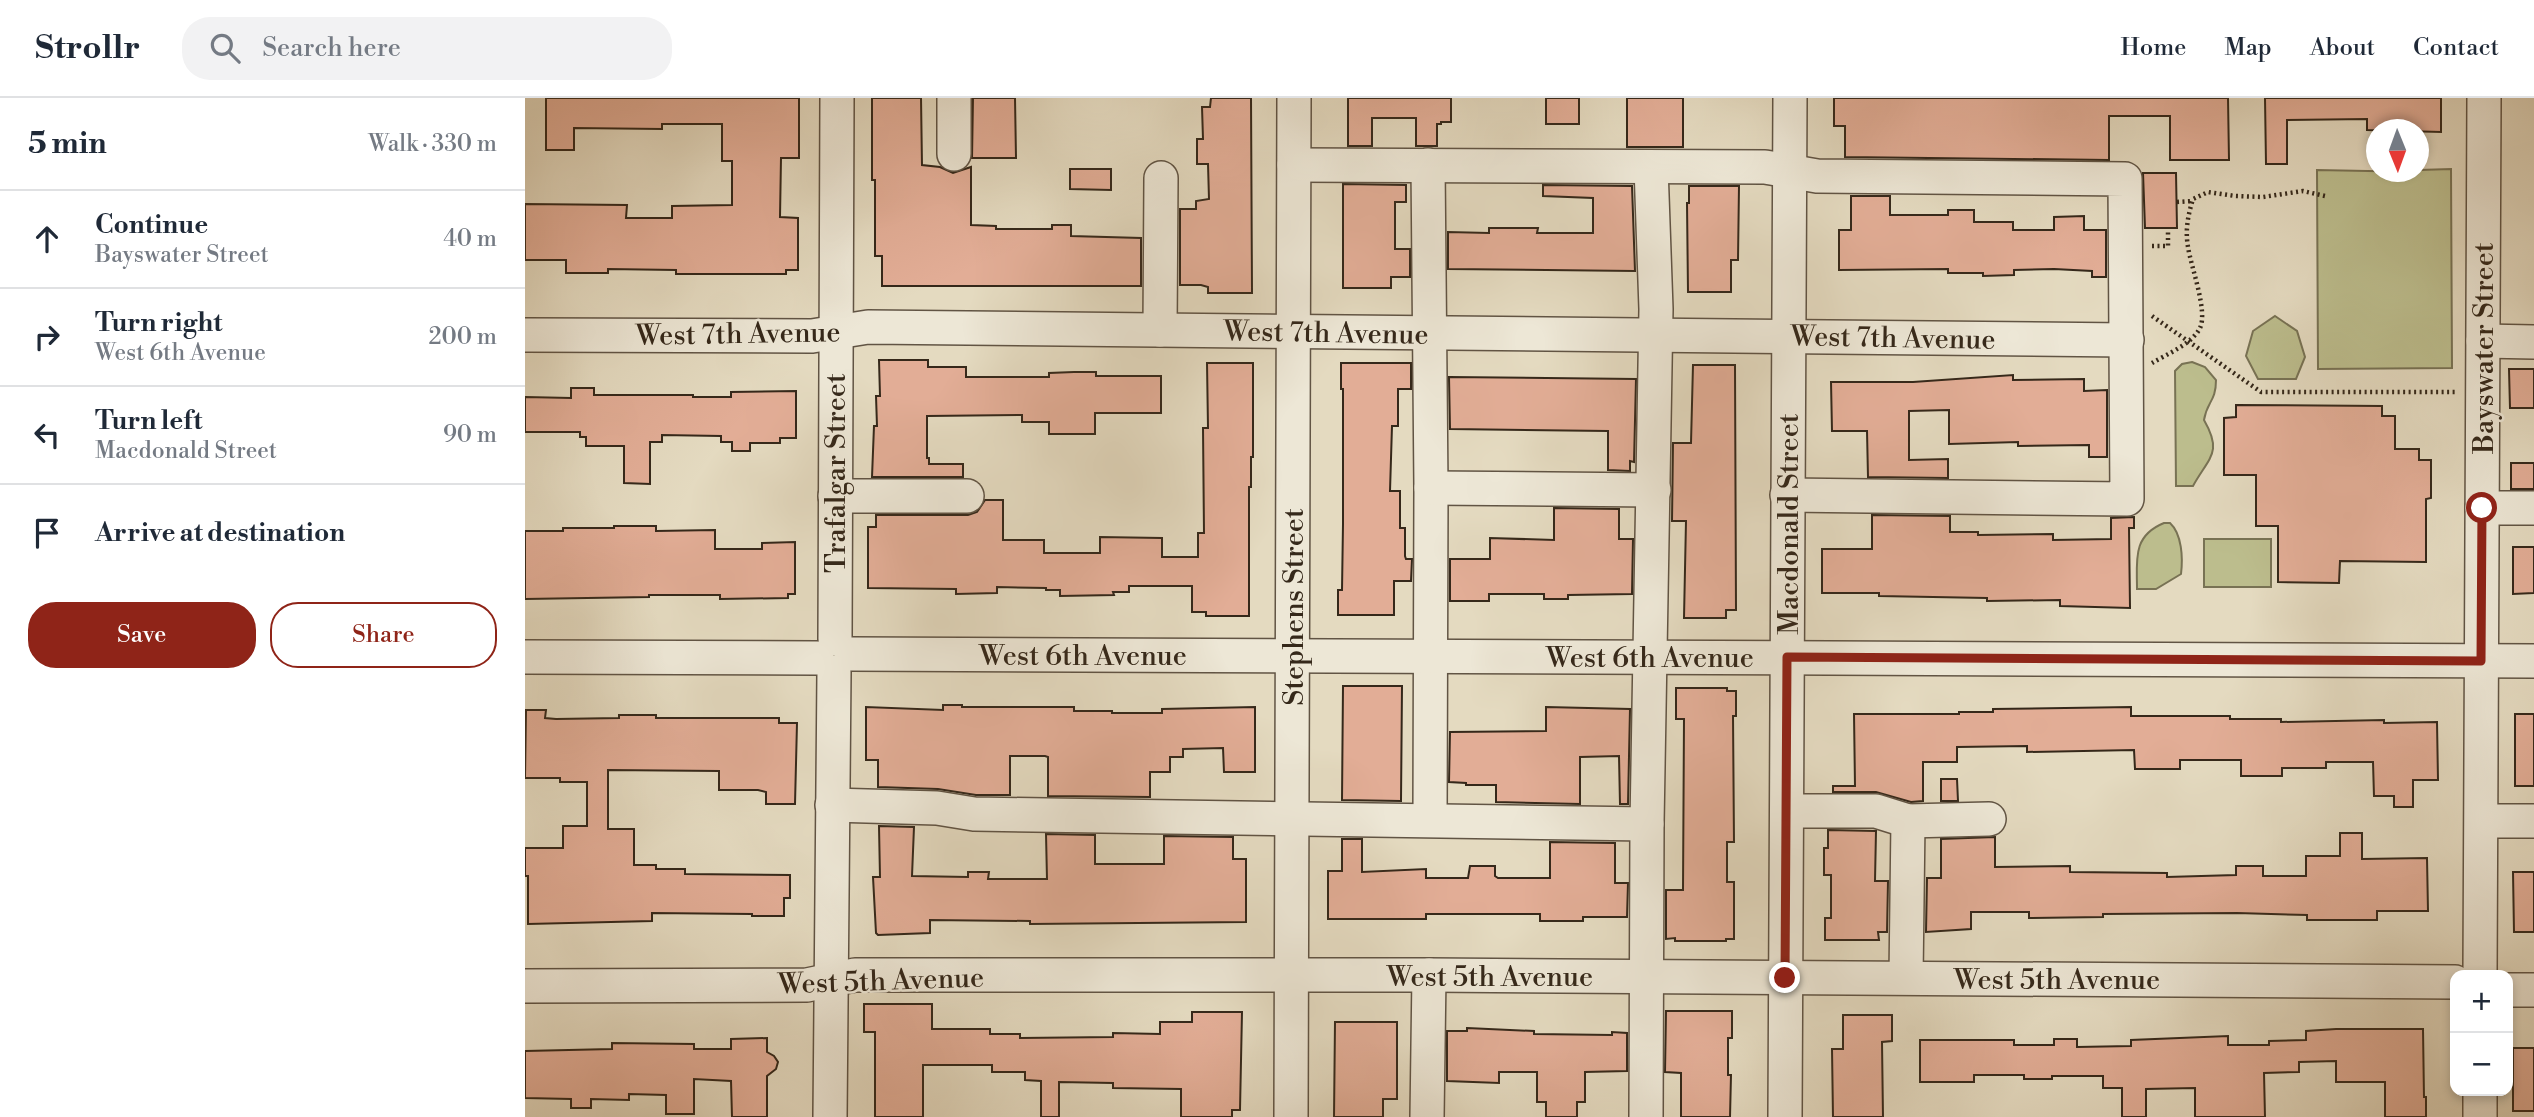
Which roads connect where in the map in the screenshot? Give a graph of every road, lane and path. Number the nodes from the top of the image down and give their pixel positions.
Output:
1 (837, 98) edge
2 (954, 98) edge
3 (1294, 98) edge
4 (1790, 98) edge
5 (2484, 98) edge
6 (954, 154) dead end
7 (1294, 165) junction
8 (1428, 165) junction
9 (1651, 166) junction
10 (1790, 171) junction
11 (1161, 178) dead end
12 (2325, 196) dead end
13 (2192, 201) junction
14 (2176, 202) dead end
15 (1160, 330) junction
16 (1294, 331) junction
17 (836, 333) junction
18 (1429, 333) junction
19 (525, 335) edge
20 (1655, 335) junction
21 (1789, 336) junction
22 (2127, 340) junction
23 (2188, 341) junction
24 (2483, 341) junction
25 (2534, 342) edge
26 (2456, 392) dead end
27 (1431, 488) junction
28 (1654, 490) junction
29 (1787, 495) junction
30 (835, 496) junction
31 (967, 496) dead end
32 (2482, 508) junction
33 (2534, 508) edge
34 (834, 656) junction
35 (525, 657) edge
36 (1292, 657) junction
37 (1651, 657) junction
38 (1787, 657) junction
39 (1431, 658) junction
40 (2481, 661) junction
41 (2534, 662) edge
42 (832, 805) junction
43 (1787, 811) junction
44 (1292, 817) junction
45 (1430, 820) junction
46 (1989, 820) dead end
47 (1908, 821) junction
48 (2482, 821) junction
49 (2534, 821) edge
50 (1647, 824) junction
51 (2480, 970) edge
52 (1291, 975) junction
53 (1429, 975) junction
54 (1647, 977) junction
55 (1906, 977) junction
56 (1785, 978) junction
57 (831, 981) junction
58 (2450, 982) edge
59 (525, 986) edge
60 (2513, 990) edge
61 (2534, 990) edge
62 (2480, 1096) edge
63 (830, 1117) edge
64 (1291, 1117) edge
65 (1427, 1117) edge
66 (1646, 1117) edge
67 (1785, 1117) edge
68 (2480, 1117) edge

1 - 17 street, Trafalgar Street
2 - 6 street
3 - 7 street, Stephens Street
4 - 10 street, Macdonald Street
5 - 24 street, Bayswater Street
7 - 8 street
7 - 16 street, Stephens Street
8 - 9 street
8 - 18 street
9 - 10 street
9 - 20 street
10 - 21 street, Macdonald Street
10 - 22 street
11 - 15 street
12 - 13 path
13 - 14 path
13 - 23 path
15 - 16 street, West 7th Avenue
15 - 17 street, West 7th Avenue
16 - 18 street, West 7th Avenue
16 - 36 street, Stephens Street
17 - 19 street, West 7th Avenue
17 - 30 street, Trafalgar Street
18 - 20 street, West 7th Avenue
18 - 27 street
20 - 21 street, West 7th Avenue
20 - 28 street
21 - 22 street, West 7th Avenue
21 - 29 street, Macdonald Street
22 - 23 path
22 - 23 path
22 - 29 street
23 - 26 path
24 - 25 street
24 - 32 street, Bayswater Street
27 - 28 street
27 - 39 street
28 - 37 street
29 - 38 street, Macdonald Street
30 - 31 street
30 - 34 street, Trafalgar Street
32 - 33 street
32 - 40 street, Bayswater Street
34 - 35 street, West 6th Avenue
34 - 36 street, West 6th Avenue
34 - 42 street, Trafalgar Street
36 - 39 street, West 6th Avenue
36 - 44 street, Stephens Street
37 - 38 street, West 6th Avenue
37 - 39 street, West 6th Avenue
37 - 50 street
38 - 40 street, West 6th Avenue
38 - 43 street, Macdonald Street
39 - 45 street
40 - 41 street, West 6th Avenue
40 - 48 street, Bayswater Street
42 - 44 street
42 - 57 street, Trafalgar Street
43 - 47 street
43 - 56 street, Macdonald Street
44 - 45 street
44 - 52 street, Stephens Street
45 - 50 street
46 - 47 street
47 - 55 street
48 - 49 street
48 - 51 street, Bayswater Street
50 - 54 street
52 - 53 street, West 5th Avenue
52 - 57 street, West 5th Avenue
52 - 64 street, Stephens Street
53 - 54 street, West 5th Avenue
53 - 65 street
54 - 56 street, West 5th Avenue
54 - 66 street
55 - 56 street, West 5th Avenue
55 - 58 street, West 5th Avenue
56 - 67 street, Macdonald Street
57 - 59 street, West 5th Avenue
57 - 63 street, Trafalgar Street
60 - 61 street
62 - 68 street

